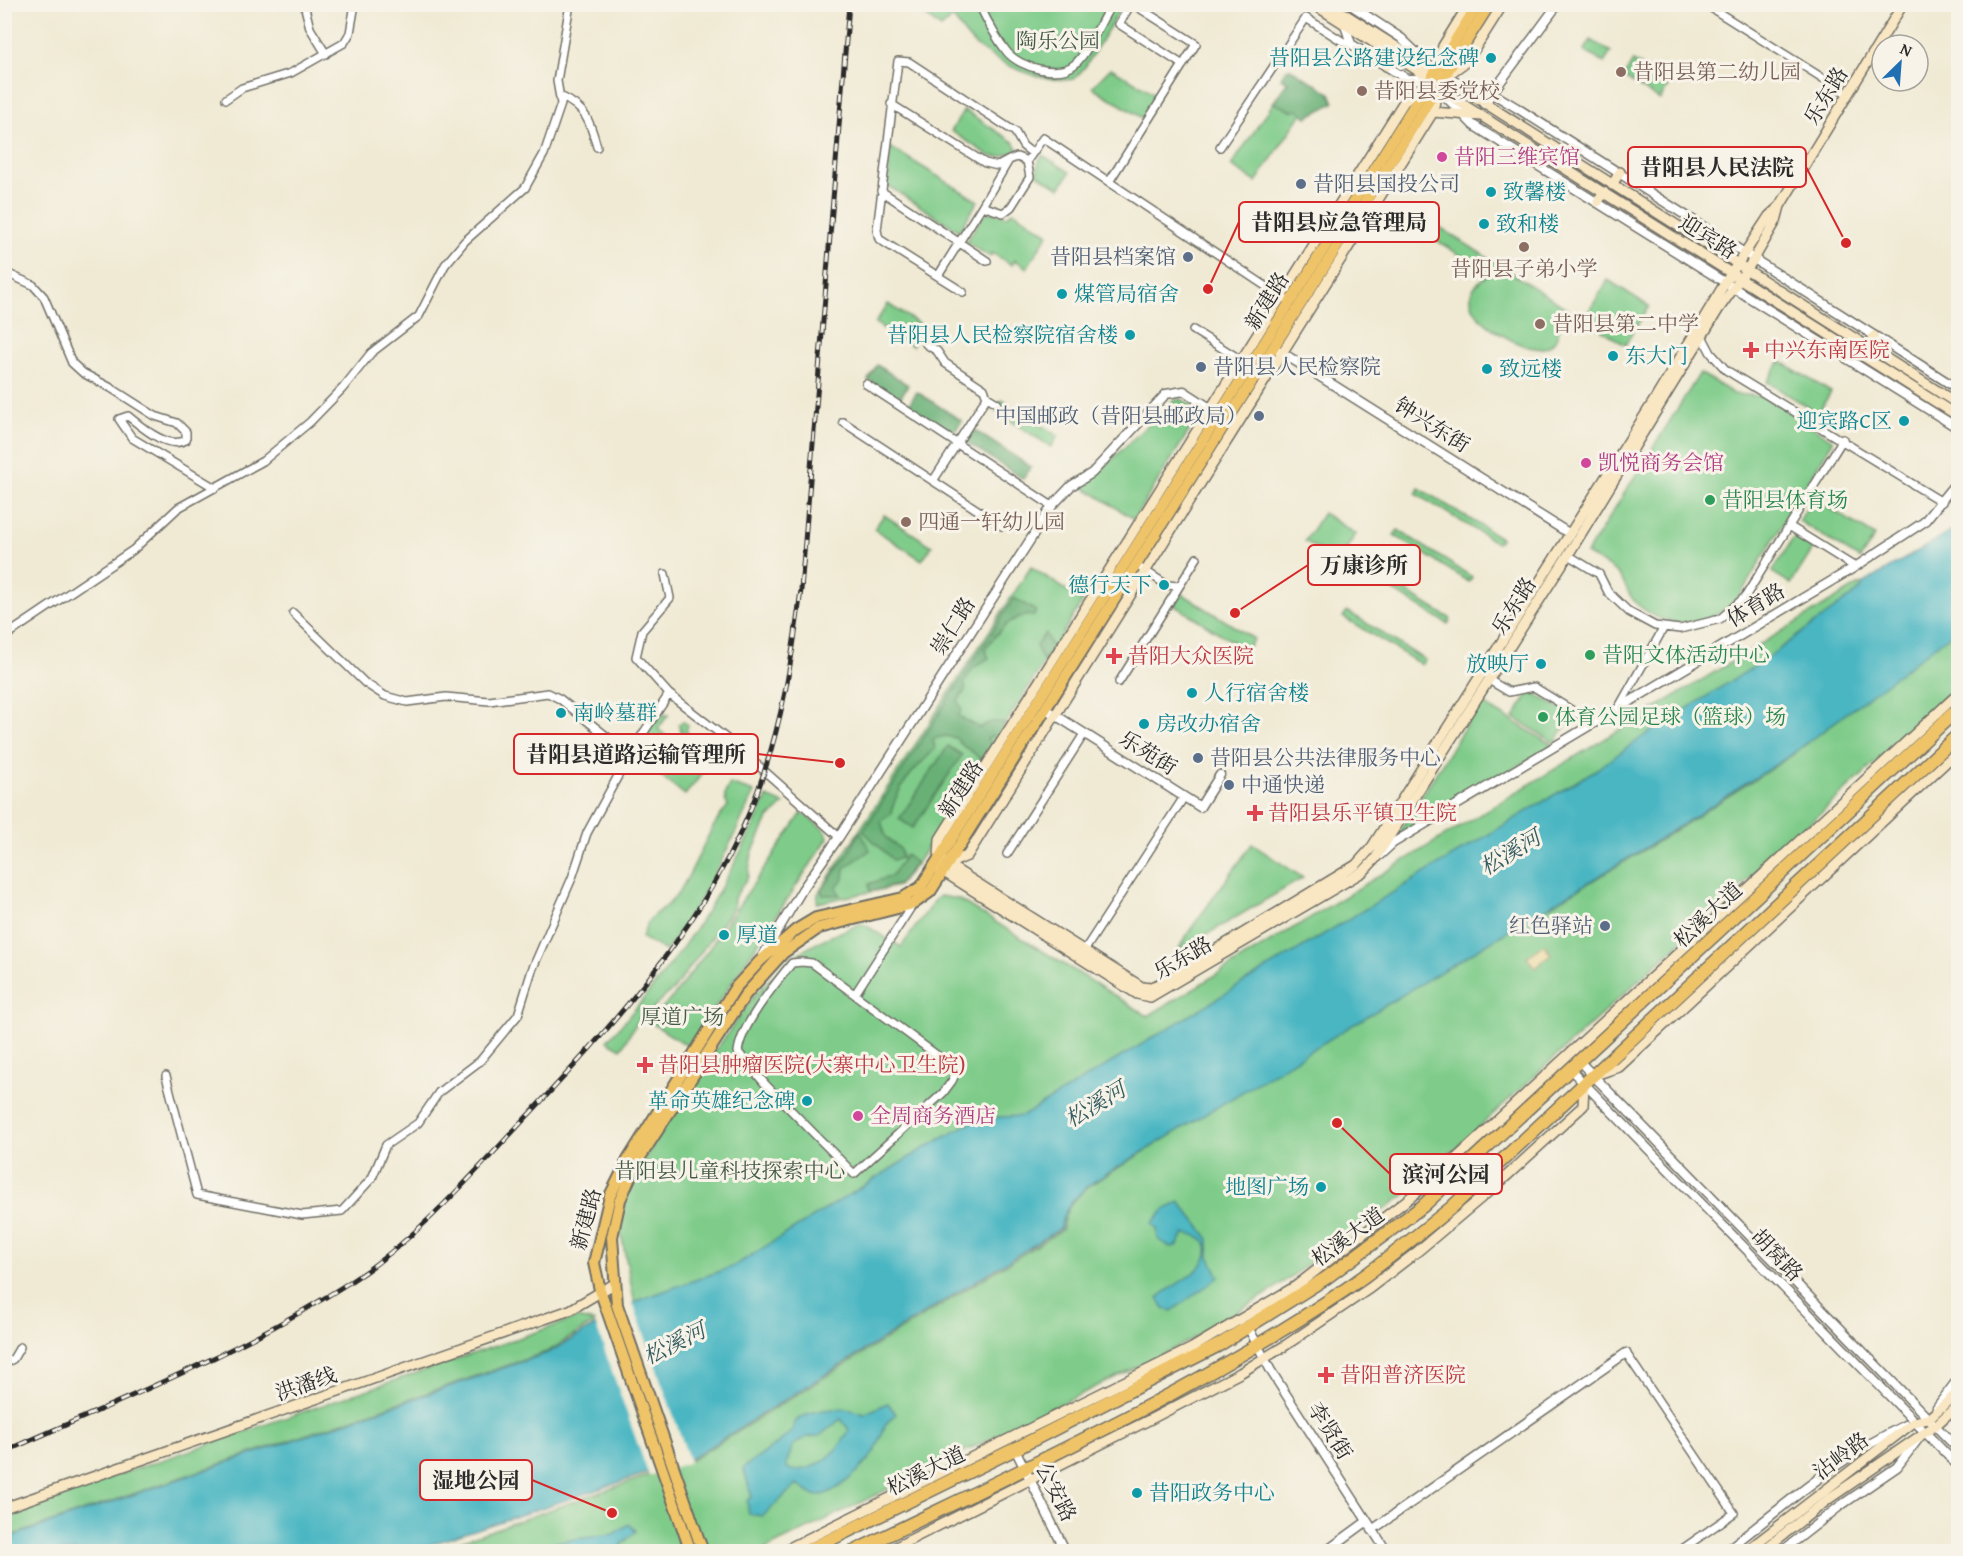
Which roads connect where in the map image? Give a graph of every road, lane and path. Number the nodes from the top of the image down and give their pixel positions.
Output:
1 (304, 4) edge
2 (355, 4) edge
3 (570, 4) edge
4 (979, 4) edge
5 (1112, 4) edge
6 (1132, 4) edge
7 (1313, 4) edge
8 (1329, 4) edge
9 (1349, 4) edge
10 (1469, 4) edge
11 (1478, 4) edge
12 (1490, 4) edge
13 (1503, 4) edge
14 (1558, 4) edge
15 (1705, 4) edge
16 (1903, 4) edge
17 (1345, 25) junction
18 (1351, 44) junction
19 (326, 54) junction
20 (1393, 55) junction
21 (1183, 65) junction
22 (1386, 66) junction
23 (1437, 79) junction
24 (1492, 93) junction
25 (1848, 93) junction
26 (560, 96) junction
27 (226, 99) dead end
28 (891, 104) junction
29 (1484, 104) junction
30 (1433, 112) junction
31 (1461, 114) junction
32 (1483, 116) junction
33 (597, 147) dead end
34 (1220, 147) dead end
35 (1032, 153) junction
36 (1009, 160) junction
37 (1027, 160) junction
38 (1620, 172) junction
39 (1109, 182) junction
40 (1608, 189) junction
41 (881, 191) junction
42 (1598, 202) junction
43 (982, 206) junction
44 (959, 243) junction
45 (1750, 256) junction
46 (987, 261) dead end
47 (1742, 267) junction
48 (4, 273) edge
49 (938, 276) junction
50 (1736, 276) junction
51 (1729, 286) junction
52 (963, 292) dead end
53 (1286, 298) junction
54 (1193, 330) dead end
55 (1702, 336) junction
56 (1874, 336) junction
57 (926, 344) dead end
58 (1278, 350) junction
59 (1864, 352) junction
60 (1247, 360) junction
61 (1856, 366) junction
62 (866, 384) dead end
63 (1959, 389) edge
64 (987, 397) junction
65 (997, 403) dead end
66 (1959, 404) edge
67 (1219, 414) junction
68 (1959, 416) edge
69 (843, 422) dead end
70 (1959, 428) edge
71 (1843, 439) junction
72 (957, 444) junction
73 (1959, 480) edge
74 (933, 481) junction
75 (215, 488) junction
76 (1942, 502) junction
77 (1052, 506) junction
78 (1002, 526) dead end
79 (1789, 526) junction
80 (1570, 534) junction
81 (1568, 555) junction
82 (1197, 558) dead end
83 (1140, 567) junction
84 (1855, 567) junction
85 (665, 574) dead end
86 (1179, 586) junction
87 (293, 613) dead end
88 (1664, 629) junction
89 (4, 637) edge
90 (1489, 680) junction
91 (1119, 682) dead end
92 (669, 694) junction
93 (1959, 694) edge
94 (1618, 708) junction
95 (1959, 709) edge
96 (1050, 712) junction
97 (1594, 724) junction
98 (1084, 734) junction
99 (1959, 735) edge
100 (1959, 751) edge
101 (631, 752) junction
102 (1220, 775) dead end
103 (1184, 797) junction
104 (839, 837) junction
105 (1007, 855) dead end
106 (1375, 859) junction
107 (941, 866) junction
108 (913, 904) junction
109 (1733, 911) junction
110 (1084, 951) junction
111 (760, 961) junction
112 (855, 994) junction
113 (1575, 1065) junction
114 (166, 1076) dead end
115 (1589, 1080) junction
116 (614, 1284) junction
117 (600, 1290) junction
118 (612, 1307) junction
119 (1248, 1327) junction
120 (1258, 1344) junction
121 (20, 1347) dead end
122 (1626, 1353) joint
123 (1265, 1358) junction
124 (4, 1364) edge
125 (1959, 1379) edge
126 (1959, 1392) edge
127 (1959, 1405) edge
128 (1959, 1411) edge
129 (1928, 1419) junction
130 (1914, 1422) junction
131 (1936, 1425) junction
132 (1924, 1431) junction
133 (1015, 1449) junction
134 (1959, 1449) edge
135 (1959, 1466) edge
136 (1024, 1468) junction
137 (1030, 1481) junction
138 (4, 1508) edge
139 (1369, 1526) junction
140 (691, 1551) edge
141 (703, 1551) edge
142 (781, 1551) edge
143 (805, 1551) edge
144 (853, 1551) edge
145 (886, 1551) edge
146 (1066, 1551) edge
147 (1325, 1551) edge
148 (1387, 1551) edge
149 (1678, 1551) edge
150 (1725, 1551) edge
151 (1745, 1551) edge
152 (1761, 1551) edge
153 (1781, 1551) edge

1 - 19 street
2 - 19 street
3 - 26 street
4 - 5 street
6 - 21 street
6 - 21 street
7 - 17 main road
8 - 23 main road
9 - 23 street
10 - 23 main road
11 - 23 main road, 新建路
12 - 23 main road, 新建路
13 - 23 main road
14 - 24 street
15 - 25 street
16 - 25 main road, 乐东路
17 - 18 street
17 - 20 main road
18 - 22 street
18 - 34 street
19 - 27 street
20 - 22 main road
20 - 23 main road
21 - 39 street
22 - 23 street
23 - 24 street
23 - 29 main road, 迎宾路
23 - 30 main road
23 - 31 street
23 - 32 main road, 迎宾路
23 - 53 main road, 新建路
23 - 58 main road, 新建路
24 - 29 street
24 - 38 street
25 - 45 main road, 乐东路
26 - 33 street
26 - 75 street
28 - 35 street
28 - 36 street
28 - 41 street
29 - 40 main road, 迎宾路
30 - 31 main road
30 - 58 main road
31 - 32 main road
31 - 42 street
32 - 40 main road, 迎宾路
35 - 37 street
35 - 39 street
36 - 37 street
36 - 43 street
37 - 43 street
38 - 40 main road
38 - 45 street
39 - 53 street
40 - 42 main road
40 - 47 main road, 迎宾路
40 - 50 main road, 迎宾路
41 - 44 street
41 - 49 street
42 - 51 street
43 - 44 street
44 - 46 street
44 - 49 street
45 - 47 main road, 乐东路
45 - 56 street
47 - 50 main road, 乐东路
47 - 59 main road, 迎宾路
48 - 75 street
49 - 52 street
50 - 51 main road, 乐东路
50 - 59 main road, 迎宾路
51 - 55 main road, 乐东路
51 - 61 street
51 - 80 main road, 乐东路
53 - 60 main road, 新建路
54 - 60 street
55 - 71 street
55 - 81 main road, 乐东路
56 - 59 main road
56 - 63 street
57 - 64 street
58 - 67 main road, 新建路
58 - 80 street, 钟兴东街
58 - 83 main road
59 - 61 main road
59 - 66 main road, 迎宾路
59 - 68 main road, 迎宾路
60 - 67 main road, 新建路
61 - 70 street
62 - 72 street
64 - 65 street
64 - 72 street
67 - 77 street, 崇仁路
67 - 83 main road, 新建路
67 - 107 main road, 新建路
69 - 74 street
71 - 76 street
71 - 79 street
72 - 74 street
72 - 77 street
73 - 76 street, 体育路
74 - 78 street
75 - 89 street
76 - 84 street, 体育路
77 - 104 street, 崇仁路
79 - 84 street
79 - 88 street
80 - 110 main road, 乐东路
81 - 88 street
81 - 90 main road, 乐东路
82 - 86 street
83 - 86 street
83 - 96 main road, 新建路
84 - 94 street, 体育路
85 - 92 street
86 - 91 street
87 - 101 street
88 - 94 street
90 - 97 street
90 - 106 main road, 乐东路
92 - 101 street
92 - 104 street
93 - 109 main road
94 - 97 street, 体育路
95 - 109 highway, 松溪大道
96 - 98 street, 乐苑街
96 - 107 main road, 新建路
97 - 106 street, 体育路
98 - 103 street, 乐苑街
98 - 105 street
99 - 115 highway, 松溪大道
100 - 115 main road
101 - 114 street
102 - 103 street, 乐苑街
103 - 110 street
104 - 111 street, 崇仁路
106 - 107 main road, 乐东路
107 - 108 main road, 新建路
107 - 110 main road, 乐东路
107 - 111 main road, 新建路
108 - 112 street
108 - 116 main road, 新建路
109 - 113 highway, 松溪大道
109 - 142 main road
111 - 117 main road, 新建路
112 - 112 street
113 - 115 street, 胡窝路
113 - 119 highway, 松溪大道
115 - 120 highway, 松溪大道
115 - 123 main road
115 - 129 street, 胡窝路
115 - 130 street, 胡窝路
116 - 117 main road, 洪潘线
116 - 118 main road, 新建路
117 - 118 main road, 新建路
117 - 138 main road, 洪潘线
118 - 140 main road, 新建路
118 - 141 main road, 新建路
119 - 120 street, 李贤街
119 - 133 highway, 松溪大道
120 - 123 street, 李贤街
120 - 136 highway, 松溪大道
121 - 124 street
122 - 139 street
122 - 149 street
123 - 137 main road
123 - 139 street, 李贤街
125 - 129 street
126 - 129 main road, 沾岭路
127 - 131 main road, 沾岭路
128 - 131 street
129 - 130 main road, 沾岭路
129 - 131 street, 胡窝路
130 - 132 street, 胡窝路
130 - 150 street
130 - 151 main road, 沾岭路
131 - 132 main road, 沾岭路
131 - 134 street, 胡窝路
132 - 135 street, 胡窝路
132 - 152 main road, 沾岭路
132 - 153 street
133 - 136 street, 公安路
133 - 143 highway, 松溪大道
136 - 137 street, 公安路
136 - 144 highway, 松溪大道
137 - 145 main road
137 - 146 street, 公安路
139 - 147 street
139 - 148 street, 李贤街

